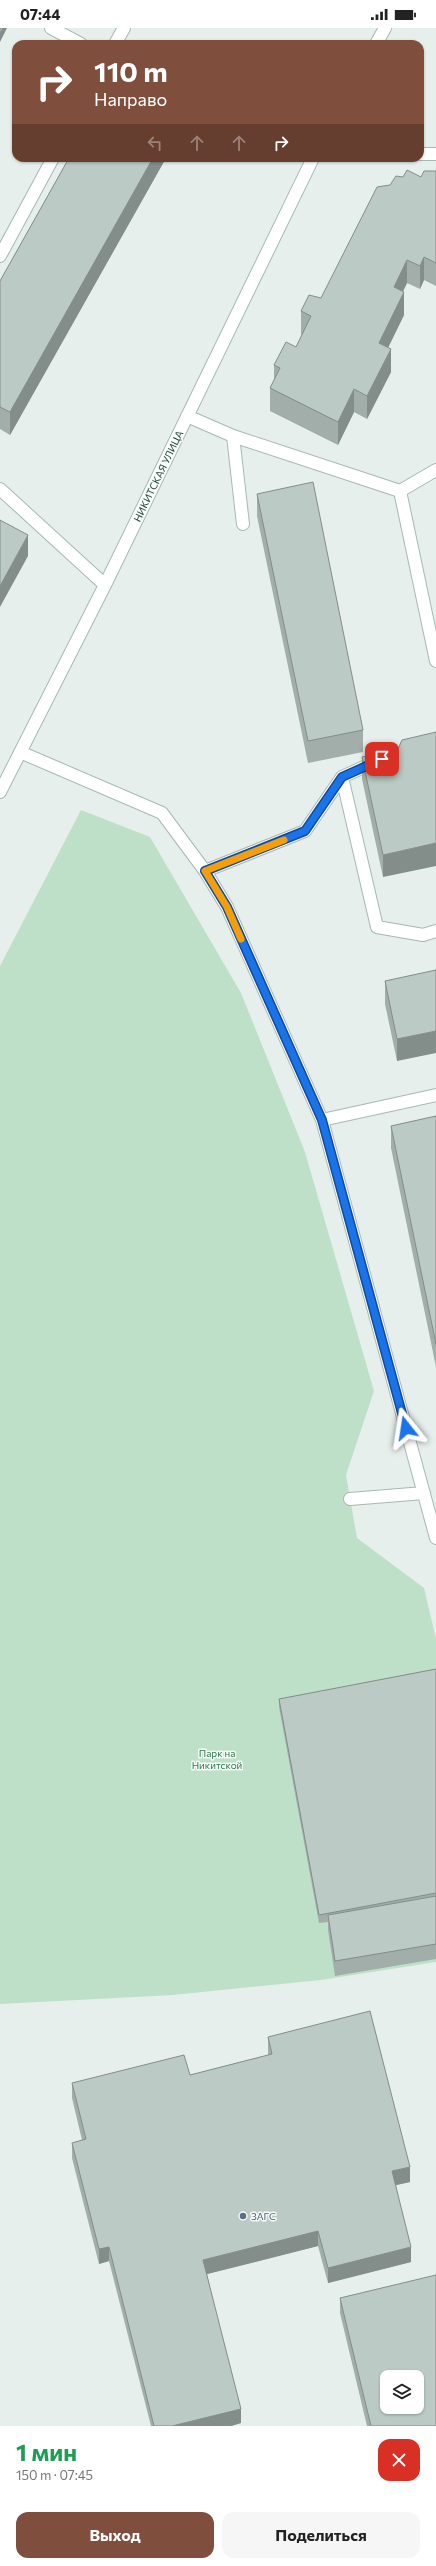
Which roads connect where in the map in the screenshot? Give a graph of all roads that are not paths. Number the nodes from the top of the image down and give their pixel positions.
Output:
1 (51, 28) edge
2 (124, 28) edge
3 (385, 28) edge
4 (74, 40) edge
5 (117, 40) edge
6 (378, 40) edge
7 (424, 154) edge
8 (436, 154) edge
9 (51, 162) edge
10 (311, 162) edge
11 (0, 256) edge
12 (187, 416) junction
13 (233, 436) junction
14 (436, 470) edge
15 (0, 489) edge
16 (400, 491) junction
17 (243, 524) dead end
18 (105, 585) junction
19 (436, 661) edge
20 (20, 752) junction
21 (389, 756) edge
22 (342, 777) junction
23 (0, 792) edge
24 (205, 871) junction
25 (436, 931) edge
26 (436, 1095) edge
27 (322, 1120) junction
28 (424, 1493) junction
29 (350, 1499) dead end
30 (436, 1538) edge

1 - 4 street
2 - 5 street
3 - 6 street
7 - 8 street
9 - 11 street
10 - 12 street, НИКИТСКАЯ УЛИЦА
12 - 13 street
12 - 18 street, НИКИТСКАЯ УЛИЦА
13 - 16 street
13 - 17 street
14 - 16 street
15 - 18 street
16 - 19 street
18 - 20 street, НИКИТСКАЯ УЛИЦА
20 - 23 street, НИКИТСКАЯ УЛИЦА
20 - 24 street
21 - 22 street
22 - 24 street
22 - 25 street
24 - 27 street
26 - 27 street
27 - 28 street
28 - 29 street
28 - 30 street

